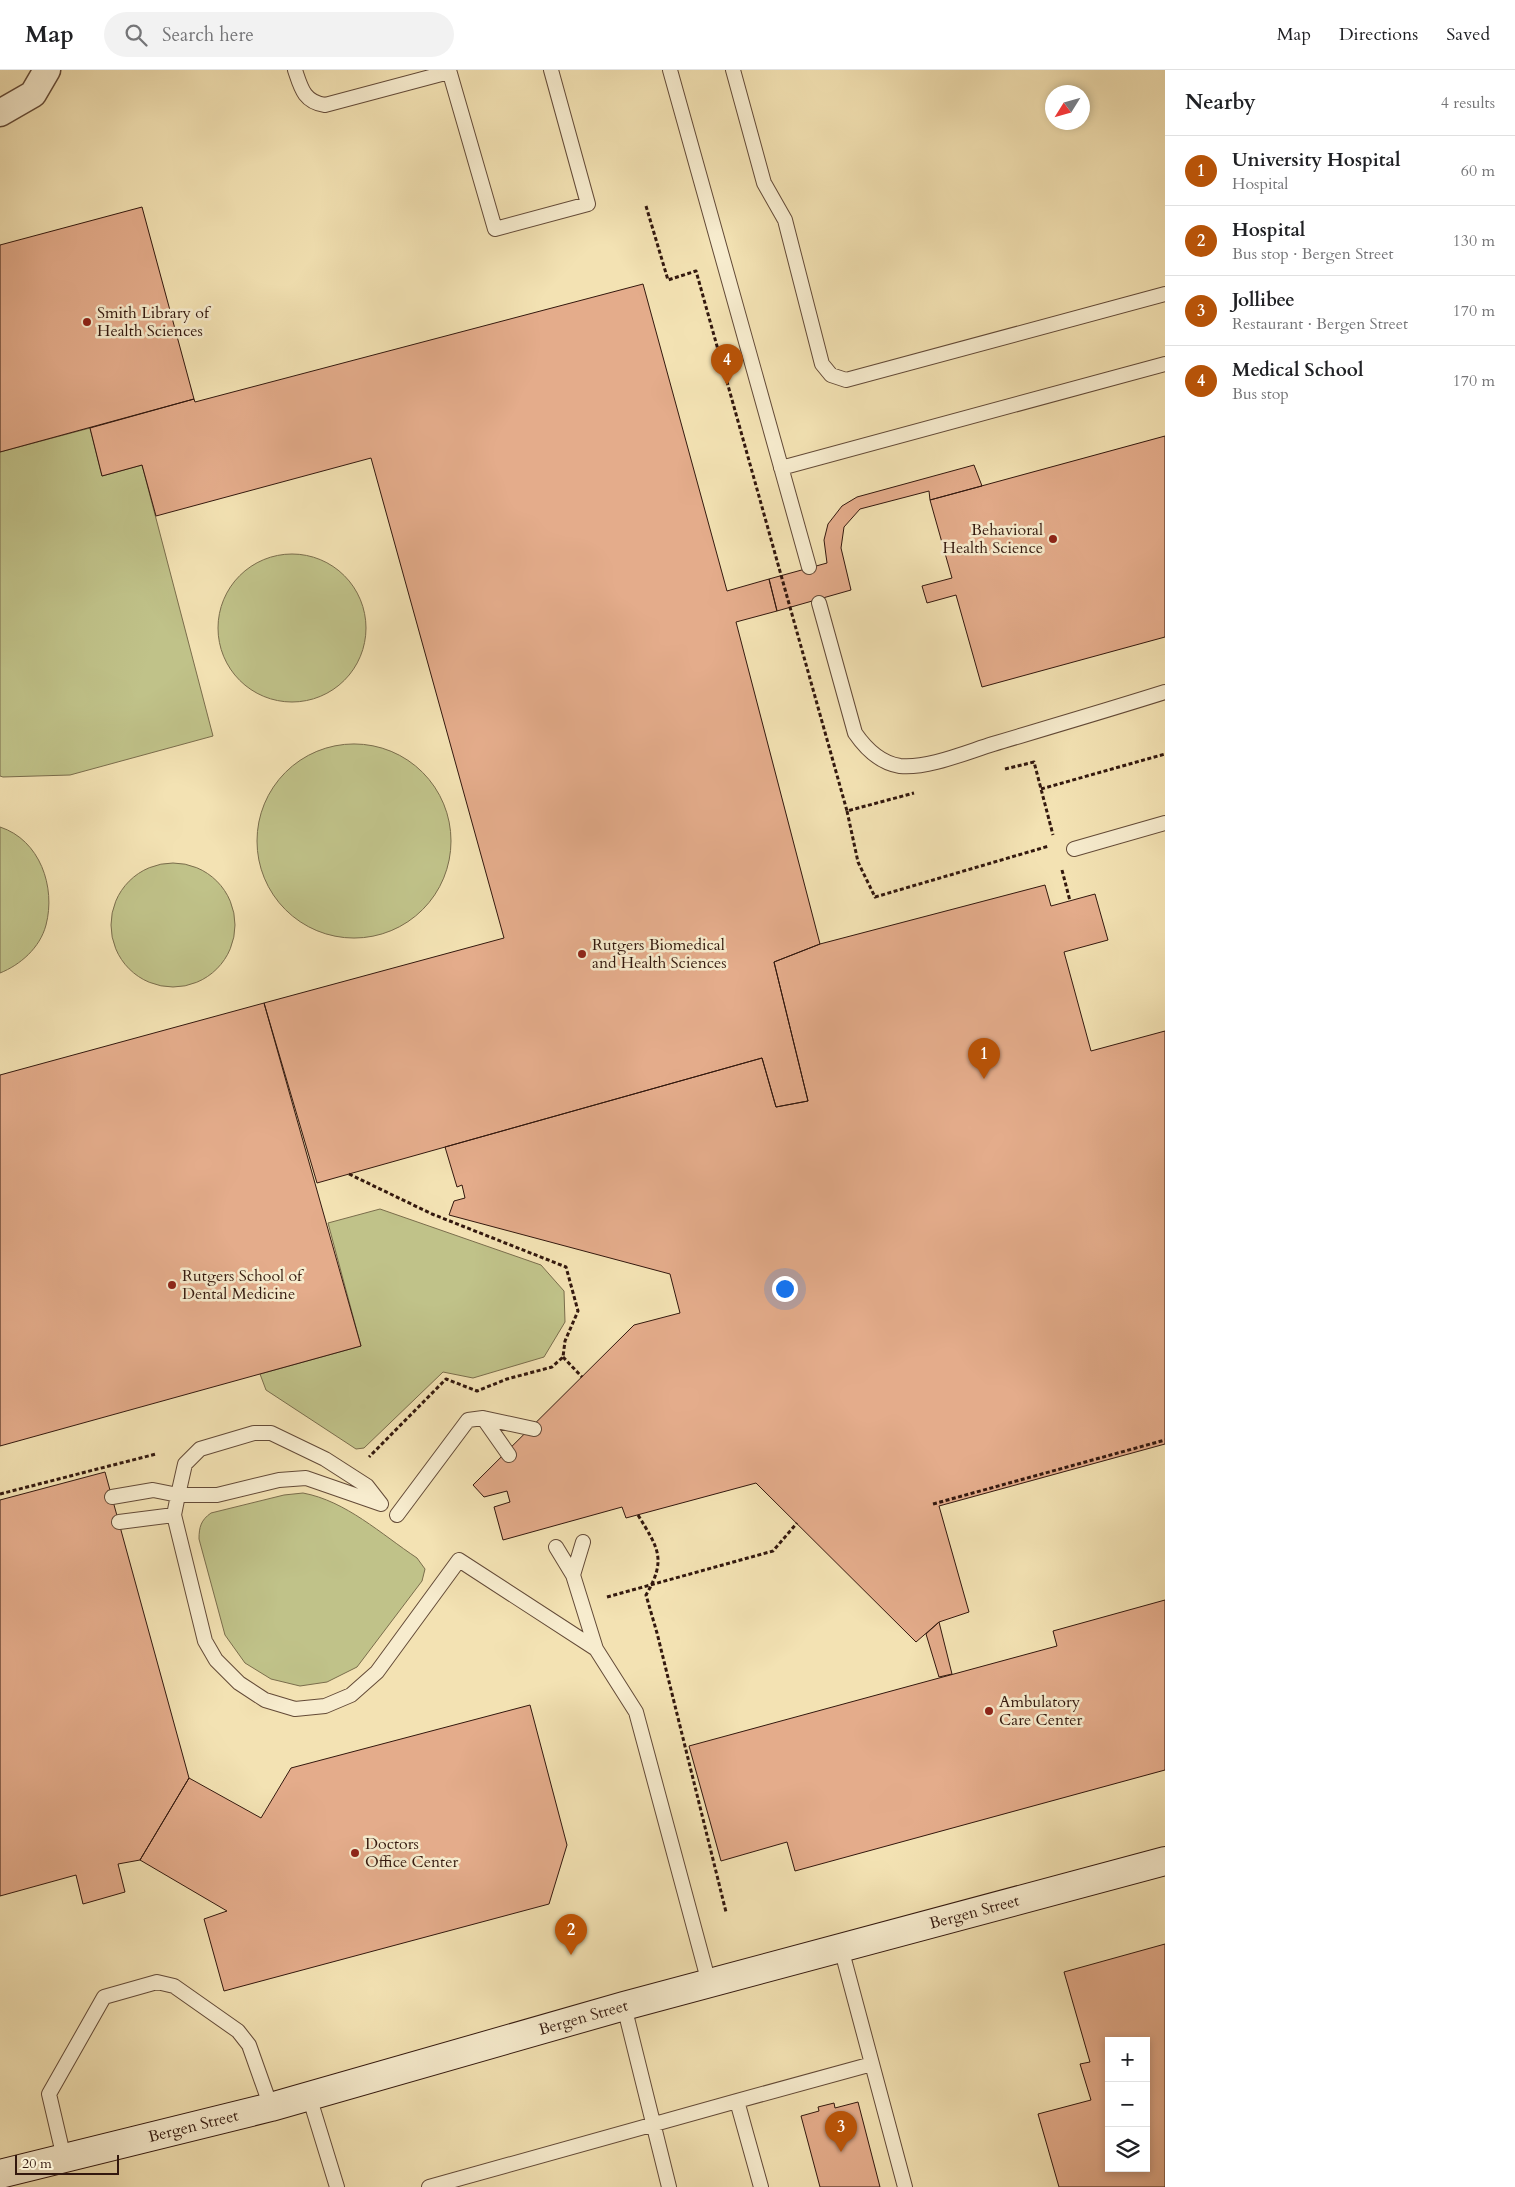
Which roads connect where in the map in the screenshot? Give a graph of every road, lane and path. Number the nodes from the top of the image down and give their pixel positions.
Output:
1 (47, 70) edge
2 (295, 70) edge
3 (551, 70) edge
4 (670, 70) edge
5 (733, 70) edge
6 (449, 71) edge
7 (0, 113) edge
8 (1165, 294) edge
9 (1165, 364) edge
10 (781, 468) junction
11 (809, 567) dead end
12 (819, 604) dead end
13 (1165, 692) edge
14 (1165, 754) edge
15 (1041, 789) dead end
16 (847, 811) dead end
17 (1165, 823) edge
18 (1055, 844) dead end
19 (1074, 849) dead end
20 (349, 1174) dead end
21 (563, 1357) junction
22 (582, 1377) dead end
23 (482, 1418) junction
24 (534, 1429) dead end
25 (1165, 1440) edge
26 (156, 1454) dead end
27 (509, 1455) dead end
28 (365, 1460) dead end
29 (0, 1494) edge
30 (178, 1495) junction
31 (112, 1497) dead end
32 (933, 1504) dead end
33 (174, 1515) junction
34 (396, 1515) dead end
35 (638, 1515) dead end
36 (119, 1522) dead end
37 (796, 1523) dead end
38 (582, 1542) dead end
39 (556, 1547) dead end
40 (572, 1574) junction
41 (652, 1584) junction
42 (607, 1597) dead end
43 (596, 1648) junction
44 (1165, 1861) edge
45 (726, 1912) dead end
46 (841, 1948) junction
47 (709, 1983) junction
48 (624, 2006) junction
49 (872, 2064) junction
50 (310, 2096) junction
51 (737, 2101) junction
52 (271, 2107) junction
53 (653, 2125) junction
54 (64, 2158) junction
55 (0, 2174) edge
56 (337, 2187) edge
57 (429, 2187) edge
58 (669, 2187) edge
59 (761, 2187) edge
60 (905, 2187) edge

1 - 7 street
2 - 6 lane
3 - 6 lane
4 - 10 lane
5 - 8 lane
9 - 10 lane
10 - 11 lane
12 - 13 lane
14 - 15 path
16 - 18 path
17 - 19 lane
20 - 21 path
21 - 22 path
21 - 28 path
23 - 24 lane
23 - 27 lane
23 - 34 lane
25 - 32 path
26 - 29 path
30 - 30 lane
30 - 31 lane
30 - 33 lane
33 - 36 lane
33 - 43 lane
35 - 41 path
37 - 41 path
38 - 40 lane
39 - 40 lane
40 - 43 lane
41 - 42 path
41 - 45 path
43 - 47 lane
44 - 46 main road, Bergen Street
46 - 47 main road, Bergen Street
46 - 49 lane
47 - 48 main road, Bergen Street
48 - 50 main road, Bergen Street
48 - 53 lane
49 - 51 lane
49 - 60 lane
50 - 52 main road, Bergen Street
50 - 56 lane
51 - 53 lane
51 - 59 lane
52 - 54 main road, Bergen Street
52 - 54 lane
53 - 57 lane
53 - 58 lane
54 - 55 main road, Bergen Street

